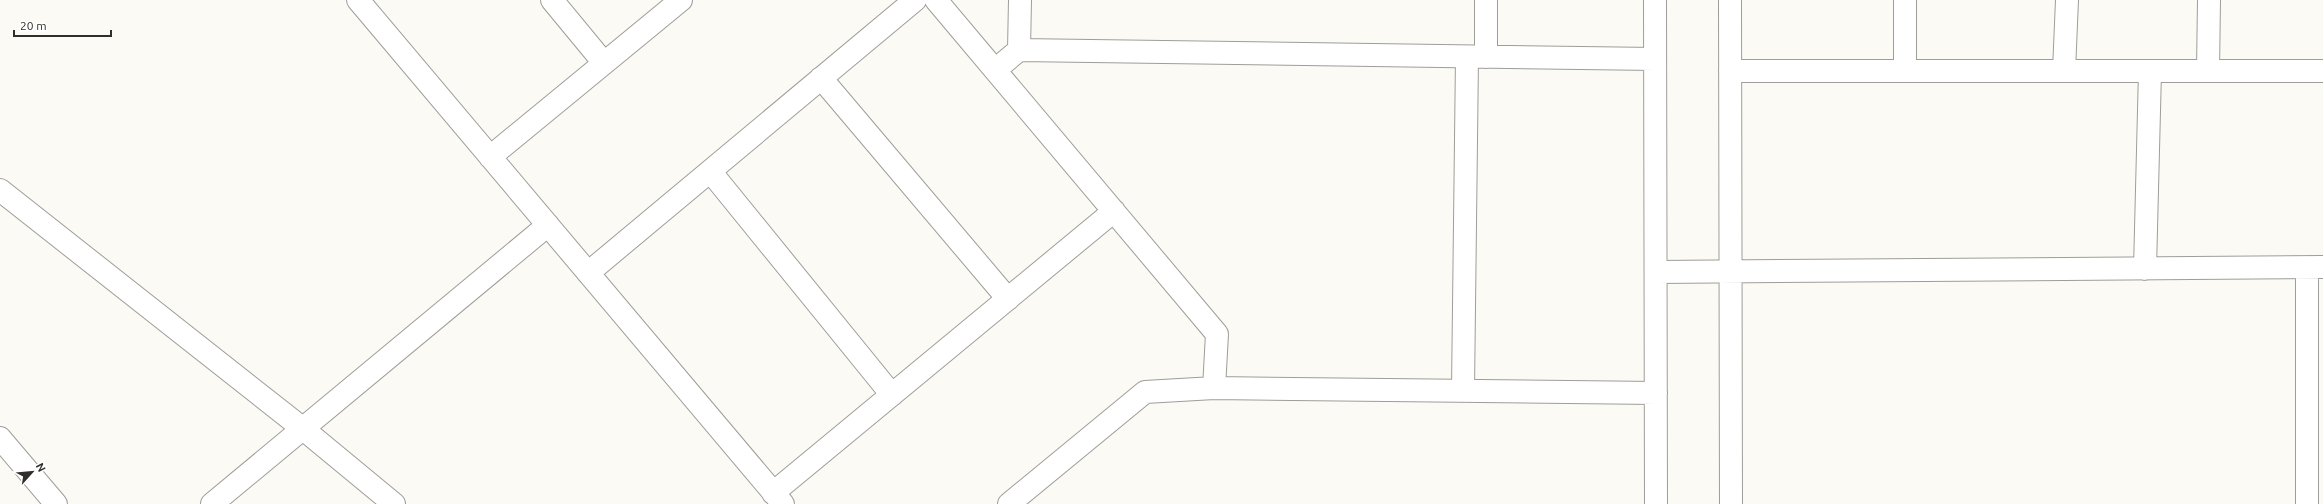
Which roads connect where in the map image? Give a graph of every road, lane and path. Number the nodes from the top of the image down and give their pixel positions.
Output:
1 (358, 0) edge
2 (552, 0) edge
3 (680, 0) edge
4 (915, 0) edge
5 (936, 0) edge
6 (1020, 0) edge
7 (1486, 0) edge
8 (1655, 0) edge
9 (1730, 0) edge
10 (1905, 0) edge
11 (2067, 0) edge
12 (2209, 0) edge
13 (1019, 50) junction
14 (1477, 57) junction
15 (1655, 59) junction
16 (604, 63) junction
17 (994, 70) junction
18 (2323, 70) edge
19 (1730, 71) junction
20 (1905, 71) junction
21 (2064, 71) junction
22 (2150, 71) junction
23 (2208, 71) junction
24 (821, 78) junction
25 (490, 157) junction
26 (710, 171) junction
27 (0, 190) edge
28 (1114, 212) junction
29 (548, 225) junction
30 (2315, 268) edge
31 (2145, 269) junction
32 (1656, 272) junction
33 (1731, 272) junction
34 (588, 273) junction
35 (1008, 299) junction
36 (1214, 388) junction
37 (1464, 390) junction
38 (1656, 393) junction
39 (892, 395) junction
40 (302, 428) junction
41 (0, 438) edge
42 (778, 498) edge
43 (56, 504) edge
44 (212, 504) edge
45 (394, 504) edge
46 (1009, 504) edge
47 (1656, 504) edge
48 (1732, 504) edge
49 (2307, 504) edge

1 - 25 street
2 - 16 street
3 - 16 street
4 - 24 street
5 - 17 street
6 - 13 street
7 - 14 street
8 - 15 street
9 - 19 street
10 - 20 street
11 - 21 street
12 - 23 street
13 - 14 street
13 - 17 street
14 - 15 street
14 - 37 street
15 - 32 street
16 - 25 street
17 - 28 street
18 - 23 street
19 - 20 street
19 - 33 street
20 - 21 street
21 - 22 street
22 - 23 street
22 - 31 street
24 - 26 street
24 - 35 street
25 - 29 street
26 - 34 street
26 - 39 street
27 - 40 street
28 - 35 street
28 - 36 street
29 - 34 street
29 - 40 street
30 - 31 street
30 - 49 street
31 - 33 street
32 - 33 street
32 - 38 street
33 - 48 street
34 - 42 street
35 - 39 street
36 - 37 street
36 - 46 street
37 - 38 street
38 - 47 street
39 - 42 street
40 - 44 street
40 - 45 street
41 - 43 street

